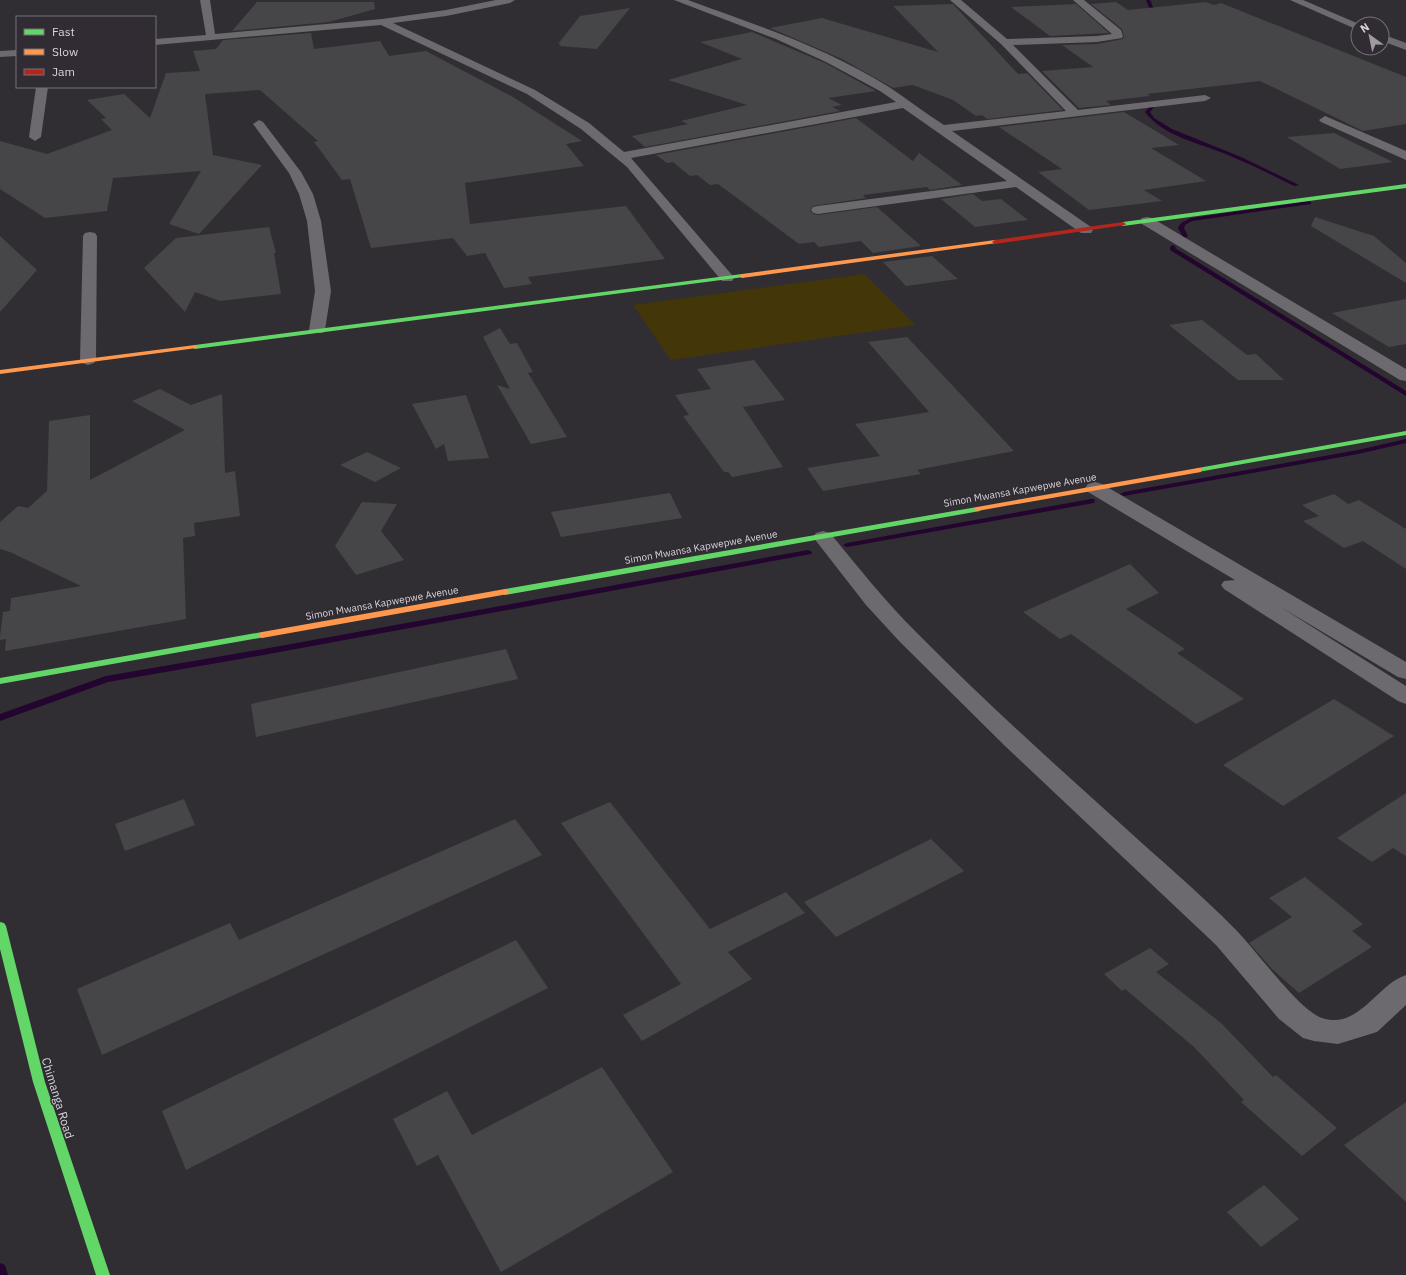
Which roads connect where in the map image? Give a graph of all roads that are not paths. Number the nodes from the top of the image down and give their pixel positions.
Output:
1 (205, 0) edge
2 (510, 0) edge
3 (679, 0) edge
4 (955, 0) edge
5 (1078, 0) edge
6 (1295, 0) edge
7 (382, 22) junction
8 (1350, 24) edge
9 (211, 37) junction
10 (1390, 40) edge
11 (156, 42) edge
12 (1005, 42) junction
13 (1406, 47) edge
14 (16, 53) edge
15 (0, 54) edge
16 (42, 88) edge
17 (1205, 98) dead end
18 (905, 104) junction
19 (1075, 113) junction
20 (1325, 120) dead end
21 (259, 124) dead end
22 (942, 130) junction
23 (35, 137) dead end
24 (621, 156) junction
25 (1406, 156) edge
26 (1019, 183) junction
27 (1406, 186) edge
28 (818, 210) dead end
29 (1147, 221) junction
30 (1086, 230) junction
31 (90, 236) dead end
32 (727, 278) junction
33 (317, 330) junction
34 (88, 360) junction
35 (0, 372) edge
36 (1406, 376) edge
37 (1406, 433) edge
38 (1095, 488) junction
39 (1144, 517) junction
40 (823, 536) junction
41 (1406, 672) edge
42 (0, 681) edge
43 (1406, 696) edge
44 (0, 926) edge
45 (1406, 987) edge
46 (103, 1275) edge

1 - 9 street
2 - 7 street
3 - 18 street
4 - 12 street
5 - 12 street
6 - 8 street
7 - 9 street
7 - 24 street
9 - 11 street
10 - 13 street
12 - 19 street
14 - 15 street
16 - 23 street
17 - 19 street
18 - 22 street
18 - 24 street
19 - 22 street
20 - 25 street
21 - 33 street
22 - 26 street
24 - 32 street
26 - 28 street
26 - 30 street
27 - 29 street
29 - 30 street
29 - 36 street
30 - 32 street
31 - 34 street
32 - 33 street
33 - 34 street
34 - 35 street
37 - 38 street, Simon Mwansa Kapwepwe Avenue
38 - 39 street
38 - 40 street, Simon Mwansa Kapwepwe Avenue
39 - 41 street
39 - 43 street
40 - 42 street, Simon Mwansa Kapwepwe Avenue
40 - 45 street
44 - 46 street, Chimanga Road

